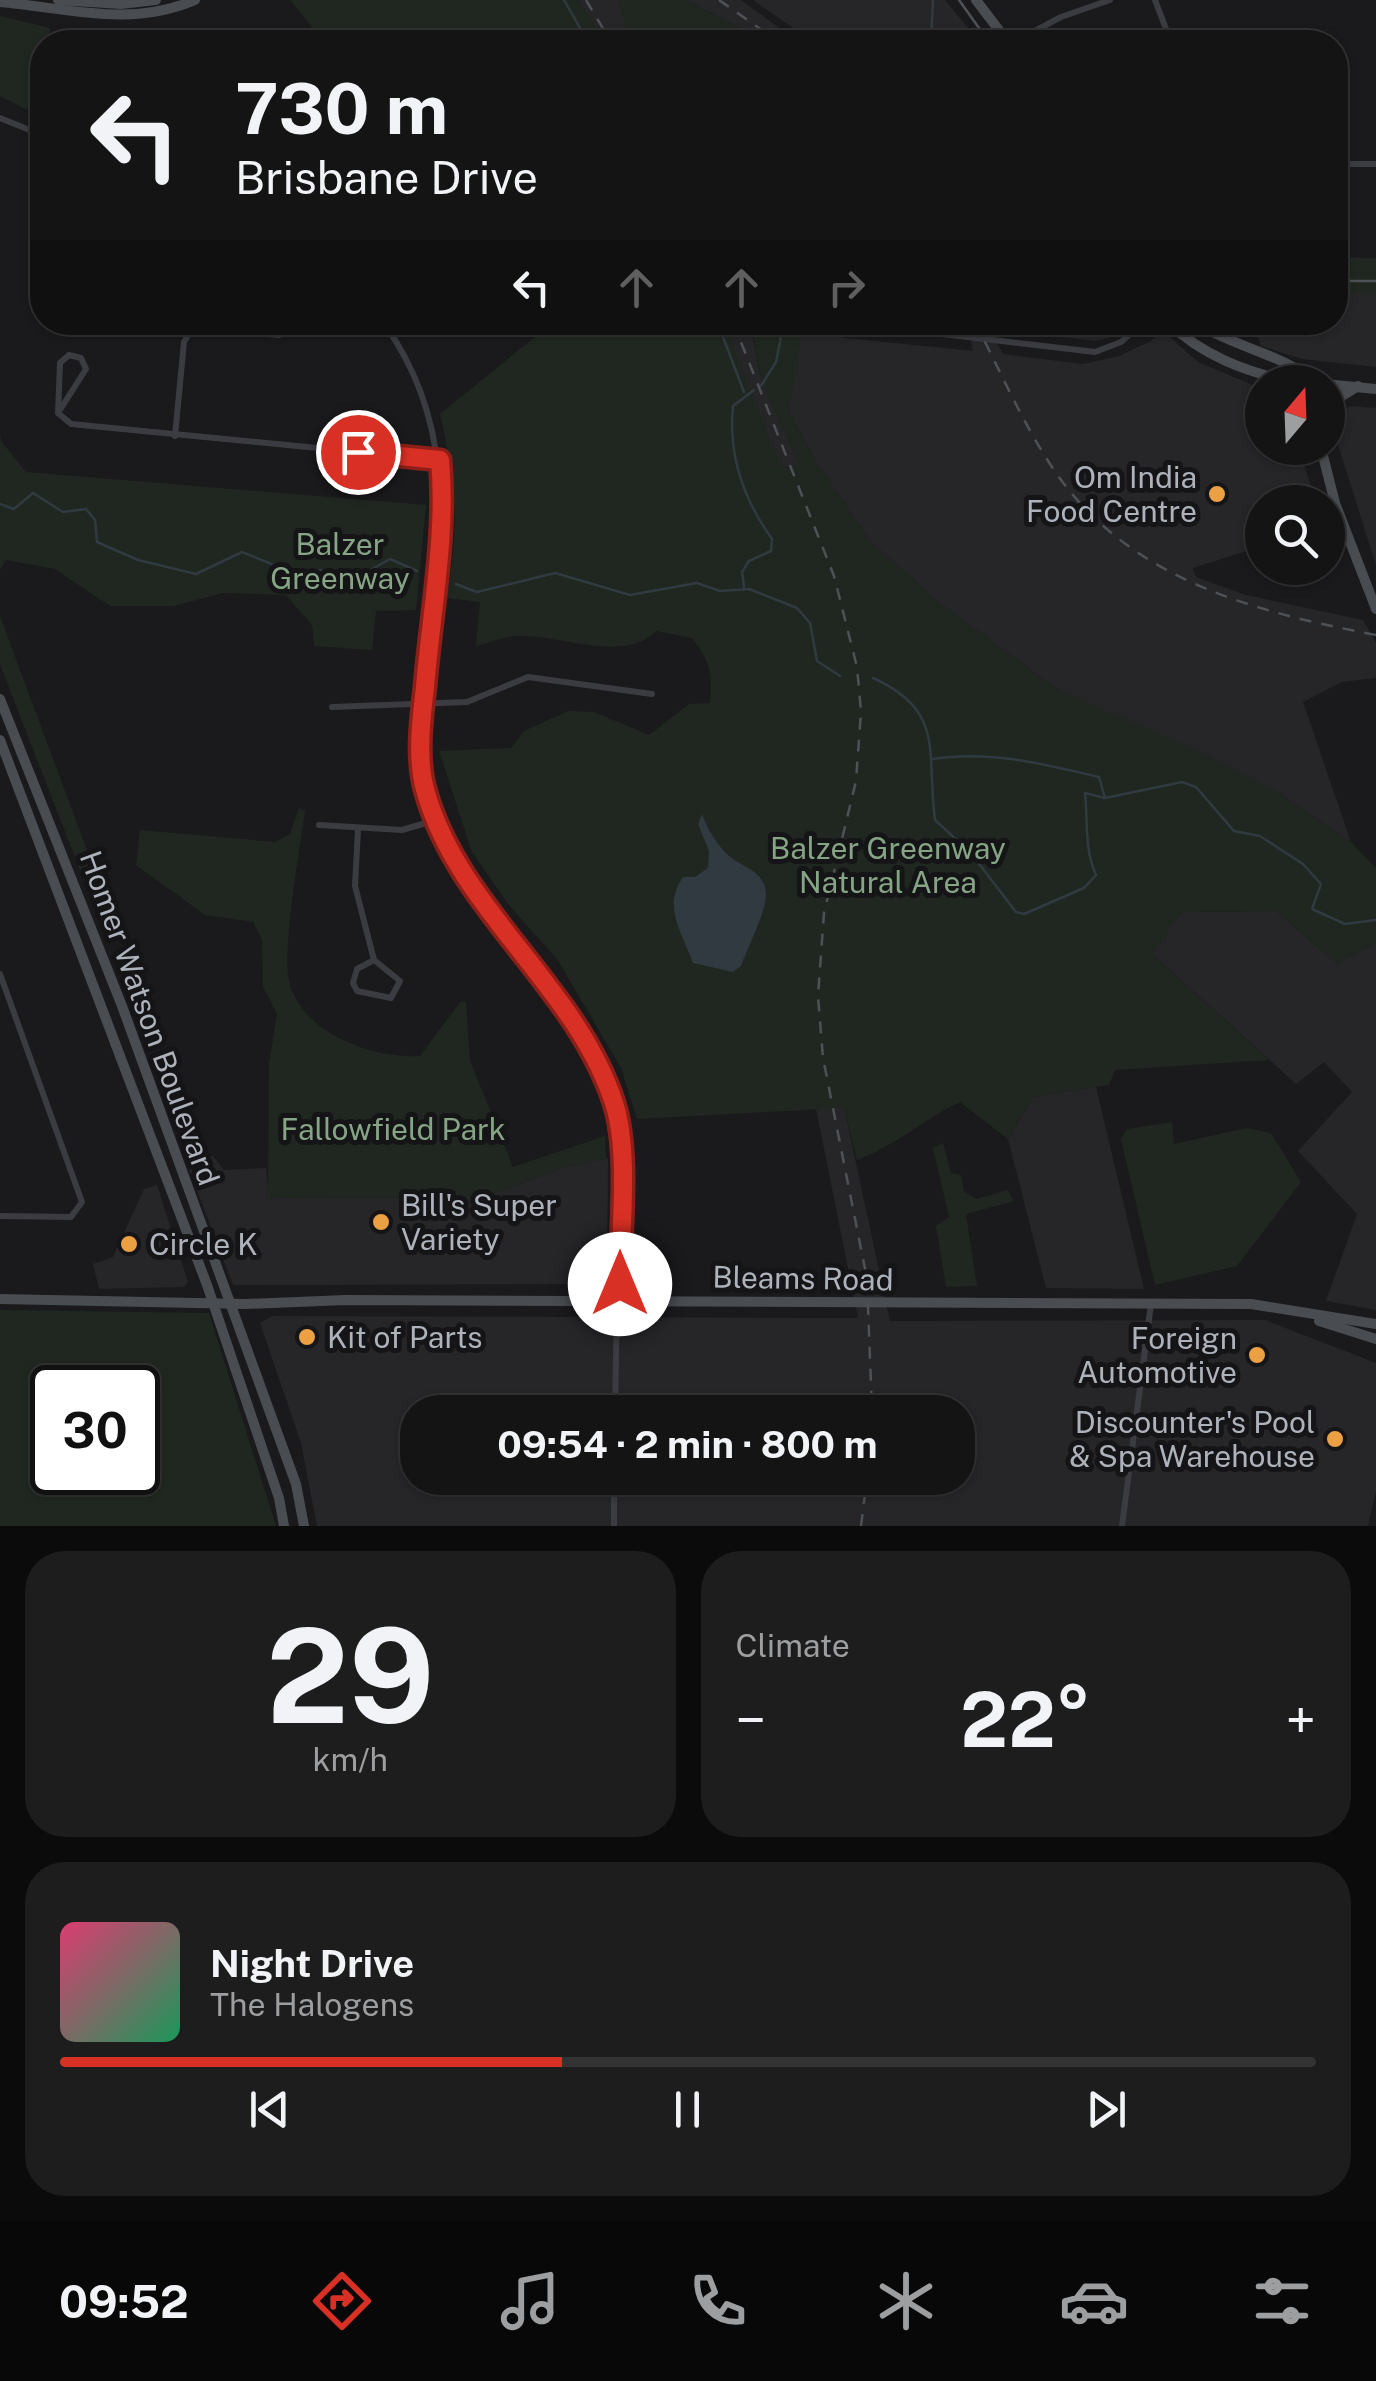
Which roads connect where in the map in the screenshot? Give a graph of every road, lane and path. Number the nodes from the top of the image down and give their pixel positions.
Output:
1 (58, 0) edge
2 (156, 0) edge
3 (195, 0) edge
4 (976, 0) edge
5 (1110, 0) edge
6 (1155, 0) edge
7 (0, 2) edge
8 (1001, 30) edge
9 (1035, 30) edge
10 (1166, 30) edge
11 (0, 118) edge
12 (30, 131) edge
13 (1348, 164) edge
14 (1376, 164) edge
15 (188, 335) edge
16 (393, 335) edge
17 (952, 335) edge
18 (1129, 335) edge
19 (1188, 335) edge
20 (1219, 335) edge
21 (1288, 365) edge
22 (1245, 369) edge
23 (1345, 385) edge
24 (1358, 386) junction
25 (1376, 388) edge
26 (1345, 394) edge
27 (58, 413) junction
28 (175, 436) junction
29 (440, 460) junction
30 (1326, 465) edge
31 (1376, 609) edge
32 (652, 694) dead end
33 (0, 699) edge
34 (423, 704) junction
35 (332, 707) dead end
36 (0, 740) edge
37 (436, 820) junction
38 (319, 826) dead end
39 (358, 829) junction
40 (374, 960) junction
41 (0, 974) edge
42 (0, 1216) edge
43 (0, 1298) edge
44 (212, 1302) junction
45 (620, 1302) junction
46 (228, 1303) junction
47 (1151, 1304) junction
48 (1304, 1315) junction
49 (1376, 1324) edge
50 (1376, 1339) edge
51 (615, 1395) edge
52 (614, 1495) edge
53 (284, 1526) edge
54 (304, 1526) edge
55 (614, 1526) edge
56 (1122, 1526) edge

1 - 2 main road
3 - 7 main road
4 - 8 main road
5 - 9 street
6 - 10 street
11 - 12 street
13 - 14 street
15 - 28 street
16 - 29 street
17 - 18 street
19 - 22 main road
20 - 21 main road
23 - 24 main road
24 - 25 main road
24 - 26 main road
27 - 27 street
27 - 28 street
28 - 29 street
29 - 34 street
30 - 31 main road
32 - 34 street
33 - 46 main road, Homer Watson Boulevard
34 - 35 street
34 - 37 street
36 - 44 main road, Homer Watson Boulevard
37 - 39 street
37 - 45 street
38 - 39 street
39 - 40 street
40 - 40 street
41 - 42 street
43 - 44 main road, Bleams Road
44 - 46 main road, Bleams Road
44 - 53 main road, Homer Watson Boulevard
45 - 46 main road, Bleams Road
45 - 47 main road, Bleams Road
45 - 51 street
46 - 54 main road, Homer Watson Boulevard
47 - 48 main road, Bleams Road
47 - 56 street
48 - 49 main road, Bleams Road
48 - 50 main road, Bleams Road
52 - 55 street

